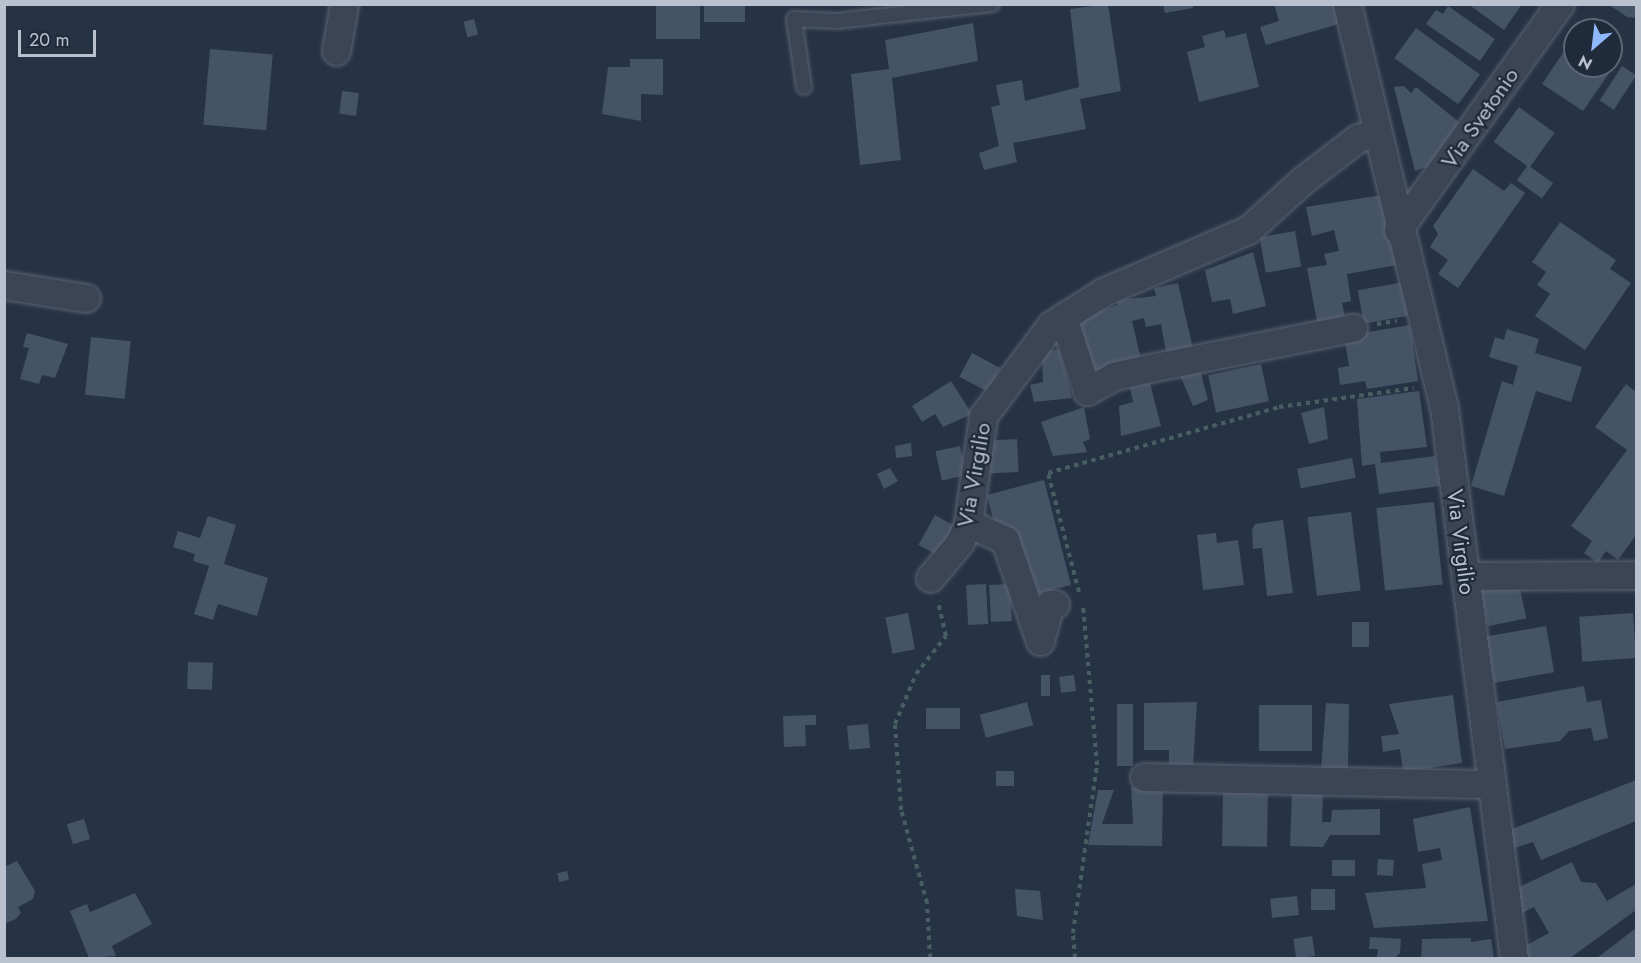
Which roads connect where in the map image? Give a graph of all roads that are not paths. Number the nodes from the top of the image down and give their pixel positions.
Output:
1 (344, 4) edge
2 (992, 4) edge
3 (1347, 4) edge
4 (1560, 4) edge
5 (336, 51) dead end
6 (804, 87) dead end
7 (1374, 133) junction
8 (1398, 230) junction
9 (4, 285) edge
10 (86, 298) dead end
11 (1063, 317) junction
12 (1353, 328) road end
13 (968, 523) junction
14 (1636, 575) edge
15 (1466, 576) junction
16 (930, 578) road end
17 (1055, 604) dead end
18 (1144, 777) dead end
19 (1492, 784) junction
20 (1514, 958) edge

1 - 5 street
2 - 6 lane
3 - 7 street, Via Virgilio
4 - 8 street, Via Svetonio
7 - 8 street, Via Virgilio
7 - 11 street, Via Virgilio
8 - 15 street, Via Virgilio
9 - 10 street
11 - 12 street
11 - 13 street, Via Virgilio
13 - 16 street, Via Virgilio
13 - 17 street
14 - 15 street
15 - 19 street, Via Virgilio
18 - 19 street
19 - 20 street, Via Virgilio

